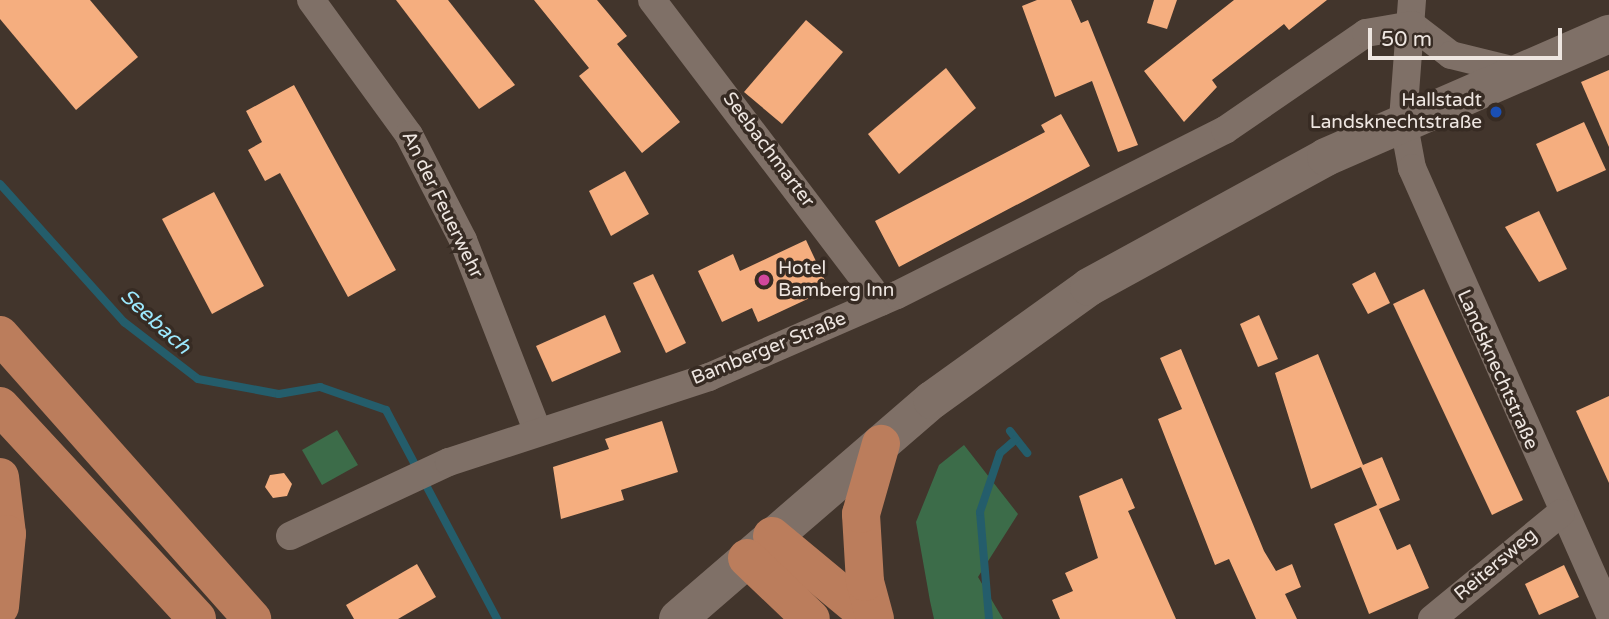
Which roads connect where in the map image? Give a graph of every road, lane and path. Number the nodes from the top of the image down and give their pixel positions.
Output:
1 (652, 0) edge
2 (320, 3) edge
3 (1412, 12) edge
4 (1609, 34) edge
5 (1516, 71) junction
6 (1403, 120) junction
7 (881, 302) junction
8 (0, 335) edge
9 (0, 406) edge
10 (537, 430) junction
11 (881, 444) junction
12 (0, 477) edge
13 (1562, 513) junction
14 (290, 536) dead end
15 (760, 547) junction
16 (0, 607) edge
17 (1609, 613) edge
18 (197, 619) edge
19 (253, 619) edge
20 (678, 619) edge
21 (811, 619) edge
22 (874, 619) edge
23 (1432, 619) edge

1 - 7 street, Seebachmarter
2 - 10 street, An der Feuerwehr
3 - 5 street
3 - 6 street, Landsknechtstraße
3 - 7 street, Bamberger Straße
4 - 5 main road
5 - 6 main road
6 - 11 main road
6 - 13 street, Landsknechtstraße
7 - 10 street, Bamberger Straße
8 - 19 highway
9 - 18 highway
10 - 14 street, Bamberger Straße
11 - 15 main road
11 - 22 highway
12 - 16 highway
13 - 17 street, Landsknechtstraße
13 - 23 street, Reitersweg
15 - 20 main road
15 - 21 highway
15 - 22 highway

